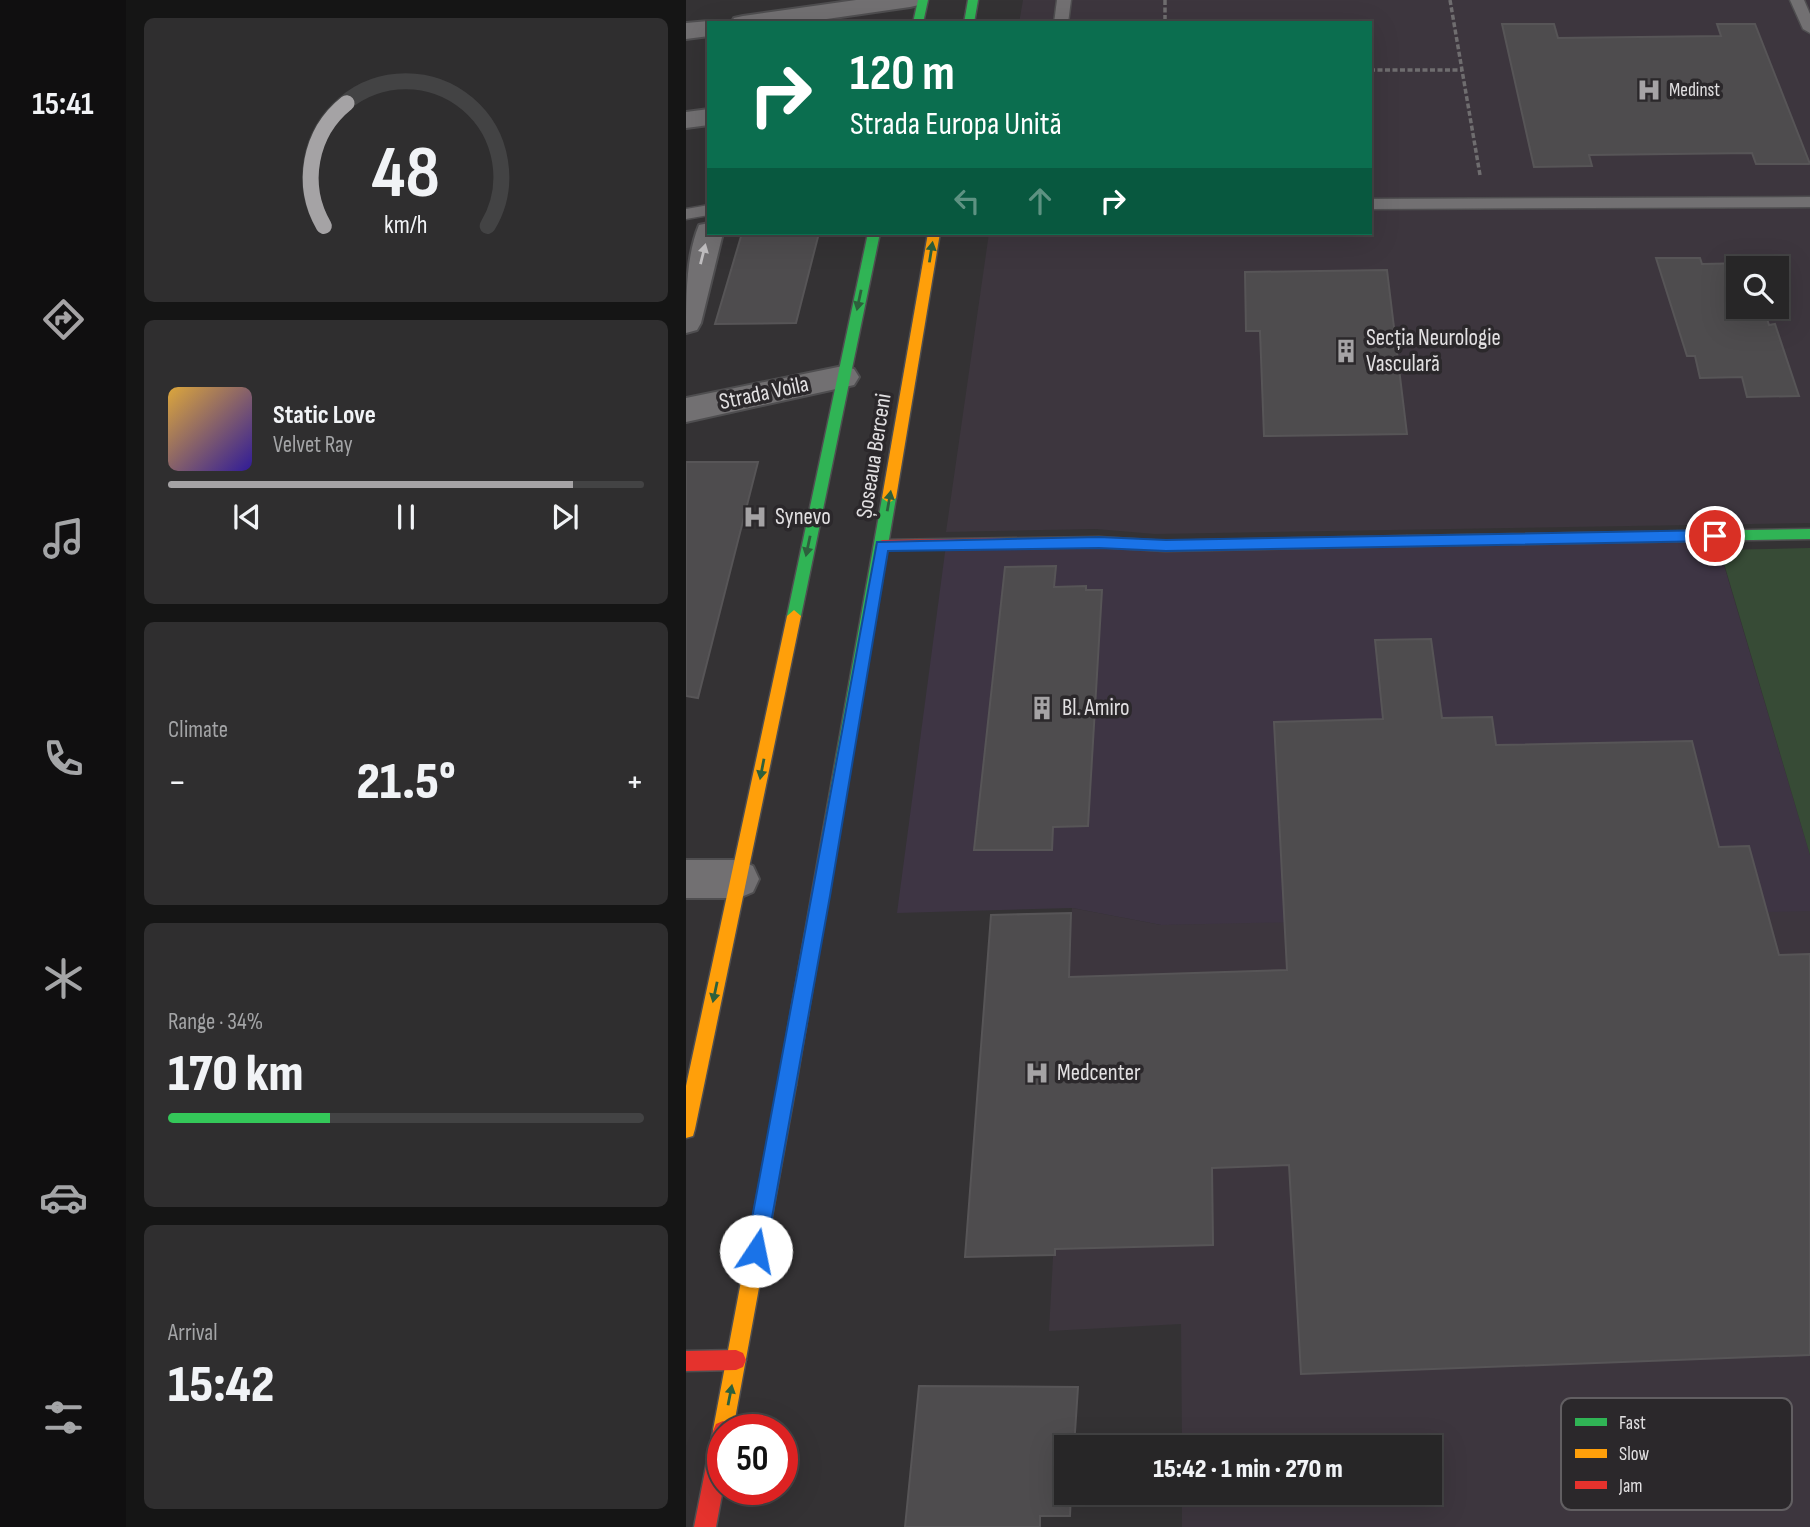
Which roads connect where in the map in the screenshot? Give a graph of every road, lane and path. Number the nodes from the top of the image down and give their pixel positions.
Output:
1 (910, 0) edge
2 (923, 0) edge
3 (973, 0) edge
4 (1064, 0) edge
5 (1165, 0) edge
6 (1450, 0) edge
7 (1797, 0) edge
8 (766, 21) edge
9 (918, 21) edge
10 (969, 21) edge
11 (1061, 21) edge
12 (1165, 21) edge
13 (707, 28) edge
14 (1810, 29) edge
15 (686, 31) edge
16 (1462, 69) junction
17 (1372, 70) edge
18 (707, 117) edge
19 (686, 120) edge
20 (1810, 202) edge
21 (1372, 204) edge
22 (1485, 204) junction
23 (707, 210) edge
24 (686, 214) edge
25 (708, 235) edge
26 (874, 235) edge
27 (934, 235) edge
28 (688, 308) edge
29 (843, 377) junction
30 (686, 410) edge
31 (1810, 534) edge
32 (882, 545) junction
33 (686, 879) edge
34 (739, 879) junction
35 (686, 1129) edge
36 (736, 1360) junction
37 (686, 1361) edge
38 (726, 1414) edge
39 (709, 1505) edge
40 (705, 1527) edge

1 - 8 street
2 - 9 main road
3 - 10 main road
4 - 11 lane
5 - 12 path
6 - 16 path
7 - 14 lane
13 - 15 street
16 - 17 path
16 - 22 path
18 - 19 street
20 - 22 lane
21 - 22 lane
23 - 24 lane
28 -> 25 street
26 -> 29 main road, Șoseaua Berceni
32 -> 27 main road, Șoseaua Berceni
29 - 30 street, Strada Voila
29 -> 34 main road, Șoseaua Berceni
31 - 32 main road
32 - 36 main road, Șoseaua Berceni
33 - 34 street
34 -> 35 main road, Șoseaua Berceni
36 - 37 main road
38 -> 36 main road, Șoseaua Berceni
39 - 40 main road, Șoseaua Berceni

